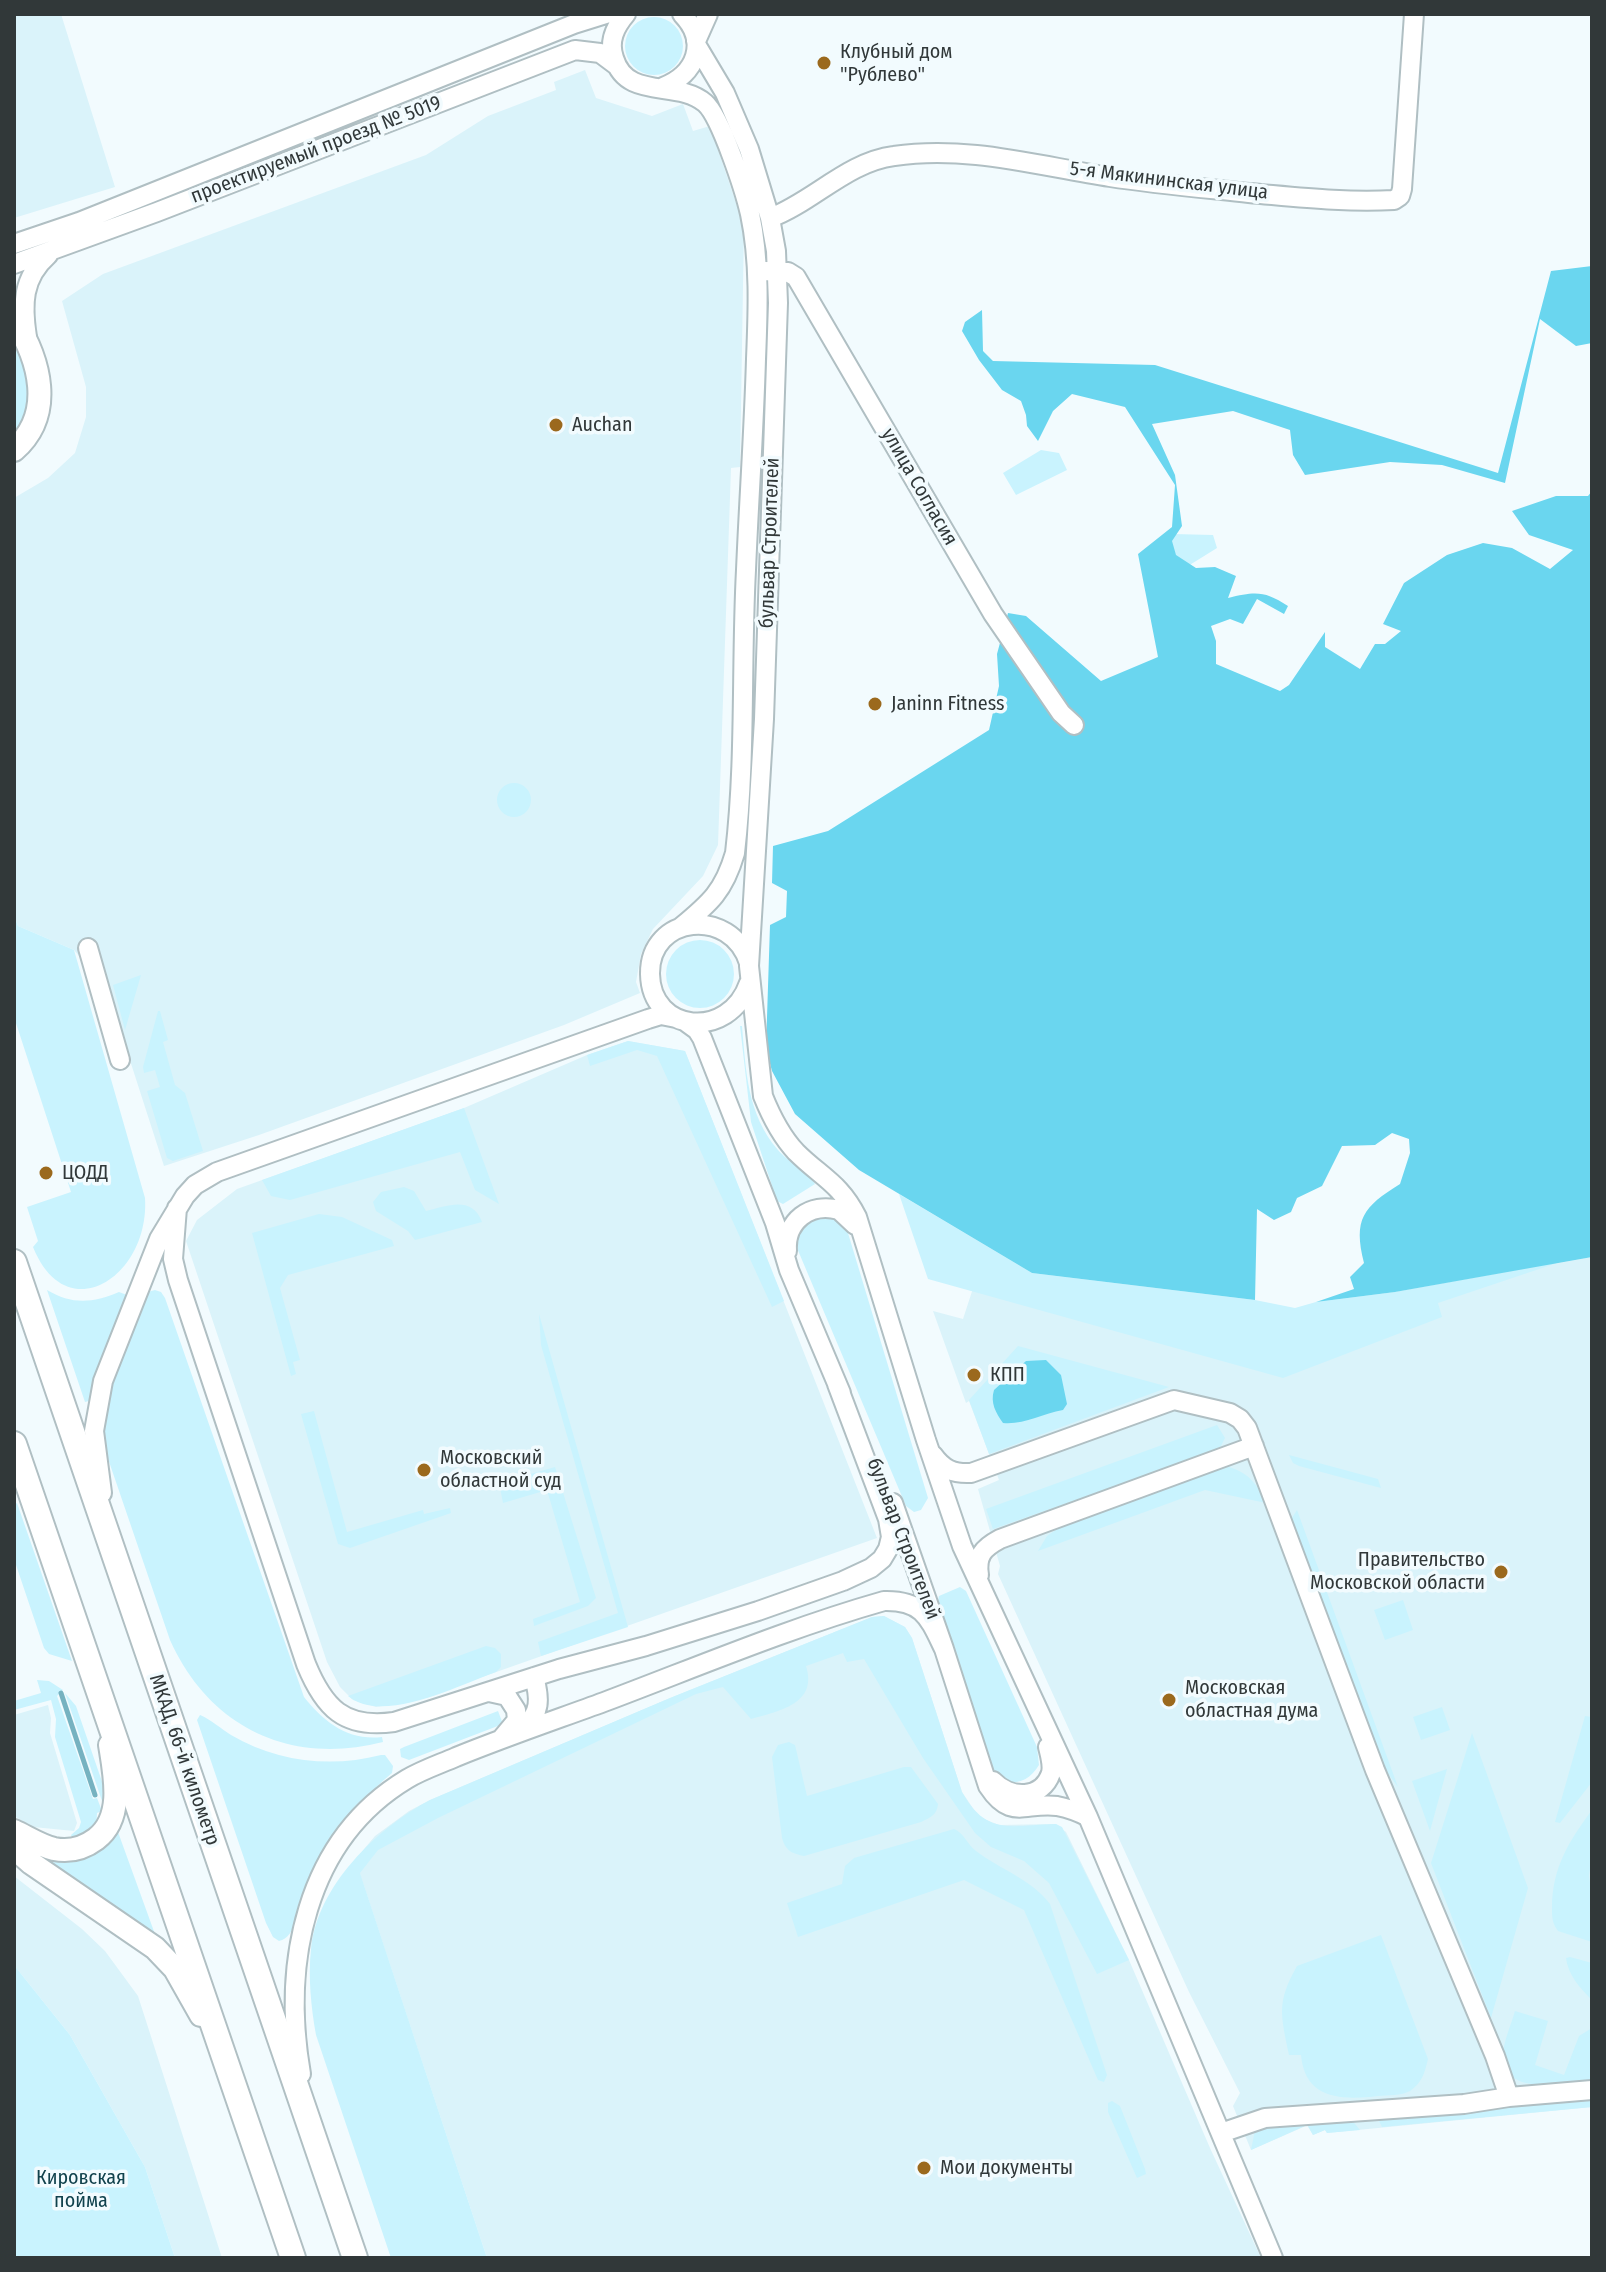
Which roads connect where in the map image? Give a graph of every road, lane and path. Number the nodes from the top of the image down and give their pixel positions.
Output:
1 (606, 14) edge
2 (626, 14) edge
3 (682, 14) edge
4 (708, 14) edge
5 (1414, 14) edge
6 (696, 43) junction
7 (616, 65) junction
8 (663, 87) junction
9 (770, 218) junction
10 (14, 244) edge
11 (60, 247) junction
12 (14, 264) edge
13 (776, 269) junction
14 (756, 272) junction
15 (14, 319) edge
16 (27, 340) junction
17 (14, 450) edge
18 (1074, 725) dead end
19 (681, 927) junction
20 (88, 948) dead end
21 (749, 973) junction
22 (681, 1020) junction
23 (120, 1060) dead end
24 (177, 1208) junction
25 (867, 1244) junction
26 (14, 1262) edge
27 (789, 1270) junction
28 (837, 1384) junction
29 (926, 1440) junction
30 (14, 1444) edge
31 (1254, 1446) junction
32 (118, 1566) junction
33 (982, 1589) junction
34 (944, 1649) junction
35 (534, 1677) junction
36 (487, 1692) junction
37 (103, 1704) junction
38 (1047, 1732) junction
39 (510, 1735) junction
40 (982, 1770) junction
41 (1088, 1817) junction
42 (14, 1831) edge
43 (14, 1848) edge
44 (1592, 2090) edge
45 (235, 2091) junction
46 (1509, 2097) junction
47 (310, 2128) junction
48 (1221, 2133) junction
49 (293, 2258) edge
50 (355, 2258) edge
51 (1273, 2258) edge

1 - 10 street, проектируемый проезд № 5019
2 - 7 street
3 - 6 street, бульвар Строителей
4 - 6 street
5 - 9 street, 5-я Мякининская улица
6 - 8 street
6 - 9 street, бульвар Строителей
7 - 8 street, бульвар Строителей
7 - 11 street, проектируемый проезд № 5019
8 - 14 street, бульвар Строителей
9 - 13 street, бульвар Строителей
11 - 12 street, проектируемый проезд № 5019
11 - 16 street
13 - 14 street
13 - 18 street, улица Согласия
13 - 21 street, бульвар Строителей
14 - 19 street, бульвар Строителей
15 - 16 main road
16 - 17 main road
19 - 21 street, бульвар Строителей
19 - 22 street, бульвар Строителей
20 - 23 street
21 - 22 street, бульвар Строителей
21 - 25 street, бульвар Строителей
22 - 24 street
22 - 27 street, бульвар Строителей
24 - 32 street
24 - 36 street
25 - 27 street, бульвар Строителей
25 - 29 street, бульвар Строителей
26 - 32 highway, МКАД, 66-й километр
27 - 28 street, бульвар Строителей
28 - 34 street, бульвар Строителей
28 - 35 street
29 - 31 street
29 - 33 street, бульвар Строителей
30 - 37 highway
31 - 33 street
31 - 46 street
32 - 47 highway, МКАД, 66-й километр
33 - 38 street, бульвар Строителей
34 - 39 street
34 - 40 street, бульвар Строителей
35 - 36 street
35 - 39 street
36 - 39 street
37 - 42 main road
37 - 45 highway
38 - 40 street, бульвар Строителей
38 - 41 street, бульвар Строителей
39 - 47 street
40 - 41 street, бульвар Строителей
41 - 48 street, бульвар Строителей
43 - 45 main road
44 - 46 street
45 - 49 highway
46 - 48 street
47 - 50 highway, МКАД, 66-й километр
48 - 51 street, бульвар Строителей

